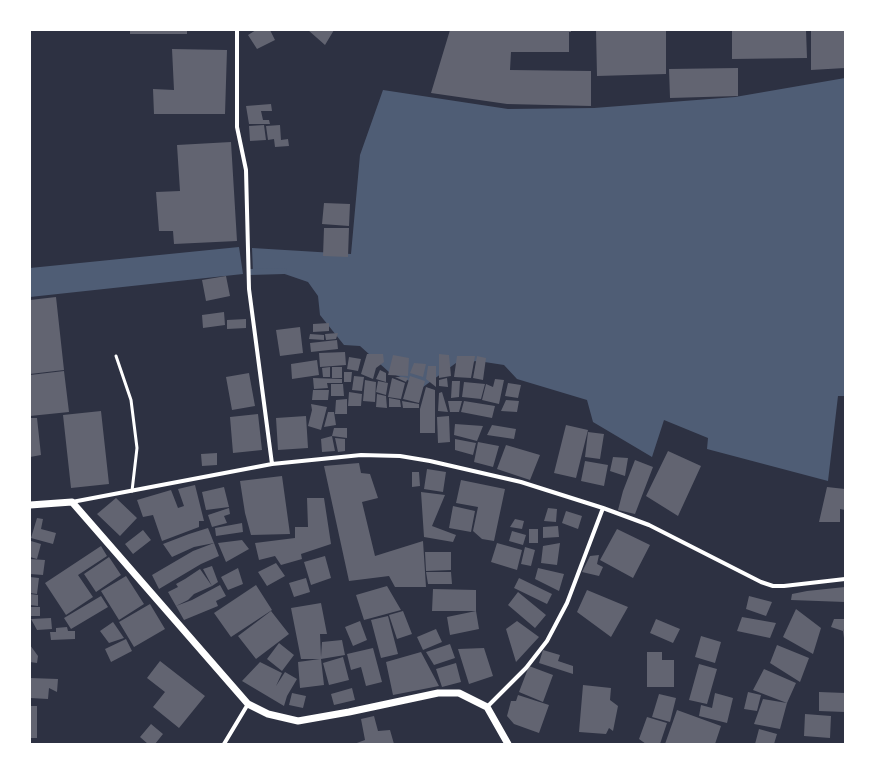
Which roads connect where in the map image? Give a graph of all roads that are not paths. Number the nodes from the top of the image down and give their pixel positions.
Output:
1 (237, 30) edge
2 (116, 356) dead end
3 (272, 464) junction
4 (132, 491) junction
5 (72, 502) junction
6 (30, 505) edge
7 (603, 508) junction
8 (845, 579) edge
9 (248, 704) junction
10 (487, 707) junction
11 (224, 744) edge
12 (508, 744) edge

1 - 3 street
2 - 4 lane
3 - 4 street
3 - 7 street
4 - 5 street
5 - 6 street
5 - 9 street
7 - 8 street
7 - 10 street
9 - 10 street
9 - 11 street
10 - 12 street

